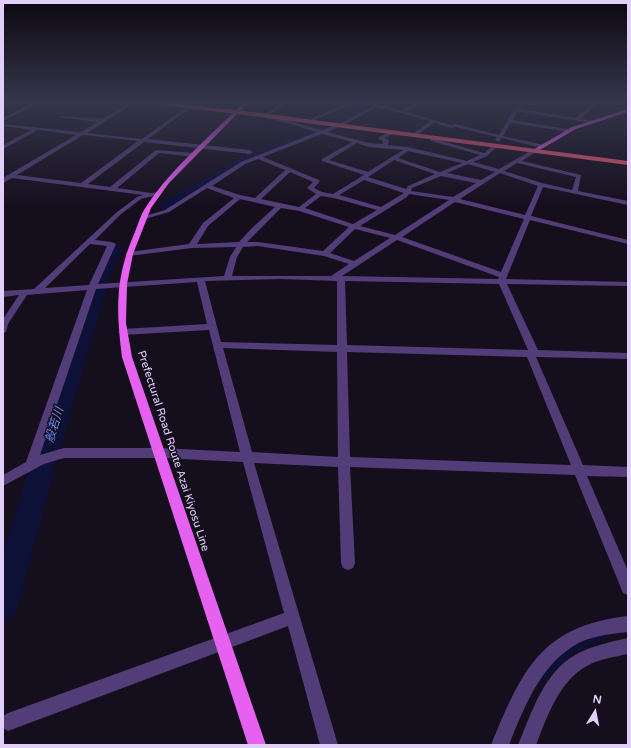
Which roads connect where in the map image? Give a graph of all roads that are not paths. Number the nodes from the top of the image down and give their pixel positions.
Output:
1 (22, 137) edge
2 (77, 137) edge
3 (116, 137) edge
4 (147, 137) edge
5 (211, 137) edge
6 (310, 137) edge
7 (339, 137) edge
8 (383, 137) edge
9 (431, 137) joint
10 (445, 137) edge
11 (501, 137) joint
12 (558, 137) edge
13 (143, 140) junction
14 (356, 142) junction
15 (495, 144) junction
16 (202, 146) junction
17 (385, 146) junction
18 (3, 147) edge
19 (459, 148) junction
20 (538, 148) junction
21 (408, 149) junction
22 (250, 152) dead end
23 (194, 155) junction
24 (485, 155) junction
25 (258, 156) junction
26 (447, 157) junction
27 (394, 158) junction
28 (516, 161) junction
29 (467, 162) junction
30 (628, 162) edge
31 (289, 170) junction
32 (500, 171) junction
33 (441, 174) junction
34 (3, 175) edge
35 (12, 176) junction
36 (366, 176) junction
37 (3, 181) edge
38 (481, 182) junction
39 (83, 185) junction
40 (541, 185) junction
41 (207, 186) junction
42 (112, 188) junction
43 (406, 192) junction
44 (575, 192) junction
45 (156, 194) junction
46 (320, 194) junction
47 (334, 196) junction
48 (239, 197) junction
49 (256, 200) junction
50 (455, 200) junction
51 (628, 203) edge
52 (280, 206) junction
53 (300, 209) junction
54 (381, 209) junction
55 (145, 217) junction
56 (528, 218) junction
57 (354, 226) junction
58 (398, 238) junction
59 (89, 242) junction
60 (628, 242) edge
61 (242, 244) junction
62 (192, 246) junction
63 (130, 254) junction
64 (325, 254) junction
65 (356, 264) junction
66 (228, 278) junction
67 (337, 278) junction
68 (200, 279) junction
69 (503, 279) junction
70 (124, 284) junction
71 (628, 284) edge
72 (93, 286) junction
73 (37, 291) junction
74 (26, 292) junction
75 (3, 294) edge
76 (212, 327) junction
77 (3, 330) edge
78 (124, 332) junction
79 (217, 345) junction
80 (341, 348) junction
81 (532, 353) junction
82 (628, 356) edge
83 (161, 453) junction
84 (247, 457) junction
85 (344, 462) junction
86 (32, 463) junction
87 (579, 470) junction
88 (628, 472) edge
89 (3, 481) edge
90 (348, 563) dead end
91 (628, 588) edge
92 (292, 617) junction
93 (628, 624) edge
94 (223, 642) junction
95 (628, 646) edge
96 (8, 722) dead end
97 (257, 745) edge
98 (329, 745) edge
99 (500, 745) edge
100 (527, 745) edge

1 - 18 street
2 - 35 street
3 - 13 street
4 - 13 street
5 - 16 main road, Prefectural Road Route Azai Kiyosu Line
6 - 25 street
7 - 14 street
8 - 17 street
9 - 15 highway
9 - 19 street
10 - 15 highway
11 - 15 street
11 - 20 street
12 - 20 main road
13 - 16 street
13 - 39 street
14 - 17 street
14 - 36 street
15 - 20 highway
15 - 24 street
16 - 22 street
16 - 23 main road, Prefectural Road Route Azai Kiyosu Line
17 - 21 street
19 - 24 street
19 - 26 street
20 - 28 street
20 - 30 highway
21 - 26 street
21 - 27 street
23 - 42 street
23 - 45 main road, Prefectural Road Route Azai Kiyosu Line
24 - 29 street
25 - 31 street
25 - 41 street
26 - 29 street
27 - 33 street
27 - 36 street
28 - 32 street
28 - 44 street
29 - 32 street
29 - 33 street
31 - 46 street
31 - 49 street
32 - 38 street
32 - 40 street
33 - 38 street
33 - 43 street
34 - 35 street
35 - 37 street
35 - 39 street
36 - 43 street
36 - 47 street
38 - 50 street
39 - 42 street
40 - 44 street
40 - 56 street
41 - 48 street
41 - 55 street
42 - 45 street
43 - 50 street
43 - 54 street
44 - 51 street
45 - 55 main road, Prefectural Road Route Azai Kiyosu Line
45 - 59 street
46 - 47 street
46 - 53 street
47 - 54 street
48 - 49 street
48 - 62 street
49 - 52 street
50 - 56 street
50 - 58 street
52 - 53 street
52 - 61 street
53 - 57 street
54 - 57 street
55 - 63 main road, Prefectural Road Route Azai Kiyosu Line
56 - 60 street
56 - 69 street
57 - 58 street
57 - 64 street
58 - 65 street
58 - 69 street
59 - 72 street
59 - 73 street
61 - 62 street
61 - 64 street
61 - 66 street
62 - 63 street
63 - 70 main road, Prefectural Road Route Azai Kiyosu Line
64 - 65 street
65 - 67 street
66 - 67 street
66 - 68 street
67 - 69 street
67 - 80 street
68 - 70 street
68 - 76 street
69 - 71 street
69 - 81 street
70 - 72 street
70 - 78 main road, Prefectural Road Route Azai Kiyosu Line
72 - 73 street
72 - 86 street
73 - 74 street
74 - 75 street
74 - 77 street
76 - 78 street
76 - 79 street
78 - 83 main road, Prefectural Road Route Azai Kiyosu Line
79 - 80 street
79 - 84 street
80 - 81 street
80 - 85 street
81 - 82 street
81 - 87 street
83 - 84 street
83 - 86 street
83 - 94 main road, Prefectural Road Route Azai Kiyosu Line
84 - 85 street
84 - 92 street
85 - 87 street
85 - 90 street
86 - 89 street
87 - 88 street
87 - 91 street
92 - 94 street
92 - 98 street
93 - 99 street
94 - 96 street
94 - 97 main road, Prefectural Road Route Azai Kiyosu Line
95 - 100 street

